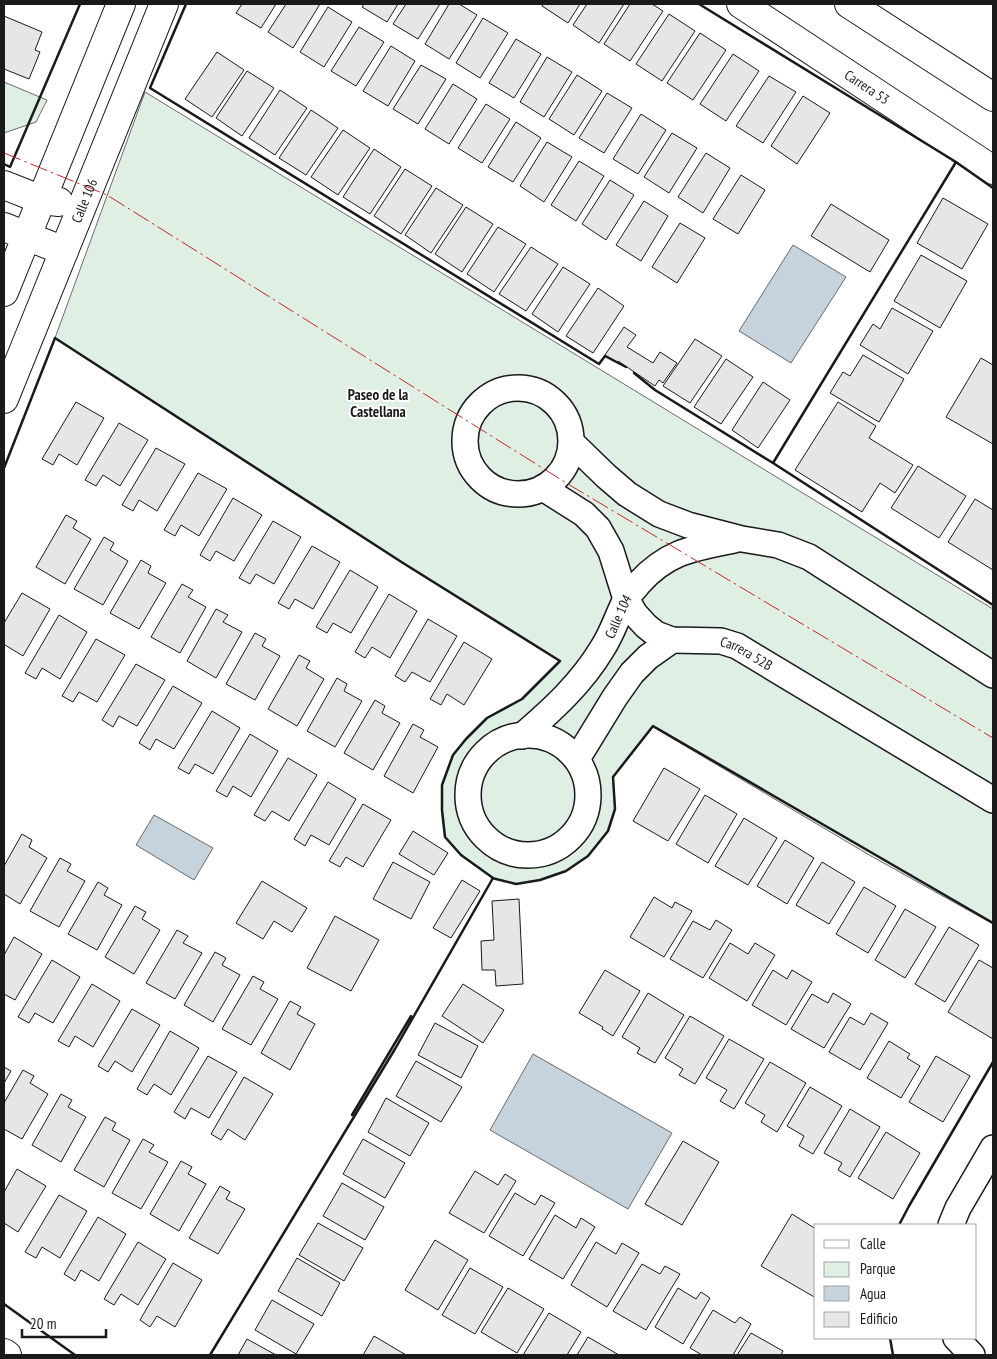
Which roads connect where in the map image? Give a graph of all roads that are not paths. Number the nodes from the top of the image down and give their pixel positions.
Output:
1 (122, 4) edge
2 (164, 4) edge
3 (741, 4) edge
4 (849, 4) edge
5 (993, 98) edge
6 (993, 170) edge
7 (4, 185) edge
8 (42, 200) junction
9 (82, 206) junction
10 (16, 232) edge
11 (64, 251) junction
12 (4, 292) edge
13 (4, 399) edge
14 (572, 443) junction
15 (542, 488) junction
16 (742, 539) junction
17 (626, 599) junction
18 (672, 640) junction
19 (993, 675) edge
20 (522, 736) junction
21 (576, 760) junction
22 (993, 800) edge
23 (993, 1148) edge
24 (951, 1224) edge
25 (957, 1339) edge
26 (4, 1353) edge
27 (7, 1355) edge
28 (972, 1355) edge

1 - 8 street
2 - 9 street, Calle 106
3 - 6 street, Carrera 53
4 - 5 street
7 - 8 street
8 - 9 street
8 - 10 street
9 - 11 street, Calle 106
10 - 11 street
10 - 12 street
11 - 13 street, Calle 106
14 - 15 street
14 - 15 street
14 - 16 street
15 - 17 street, Carrera 52B
16 - 17 street, Calle 104
16 - 19 street
17 - 18 street, Carrera 52B
17 - 20 street, Calle 104
18 - 21 street
18 - 22 street, Carrera 52B
20 - 21 street, Calle 104
20 - 21 street, Calle 104
23 - 24 street
25 - 28 street
26 - 27 street

